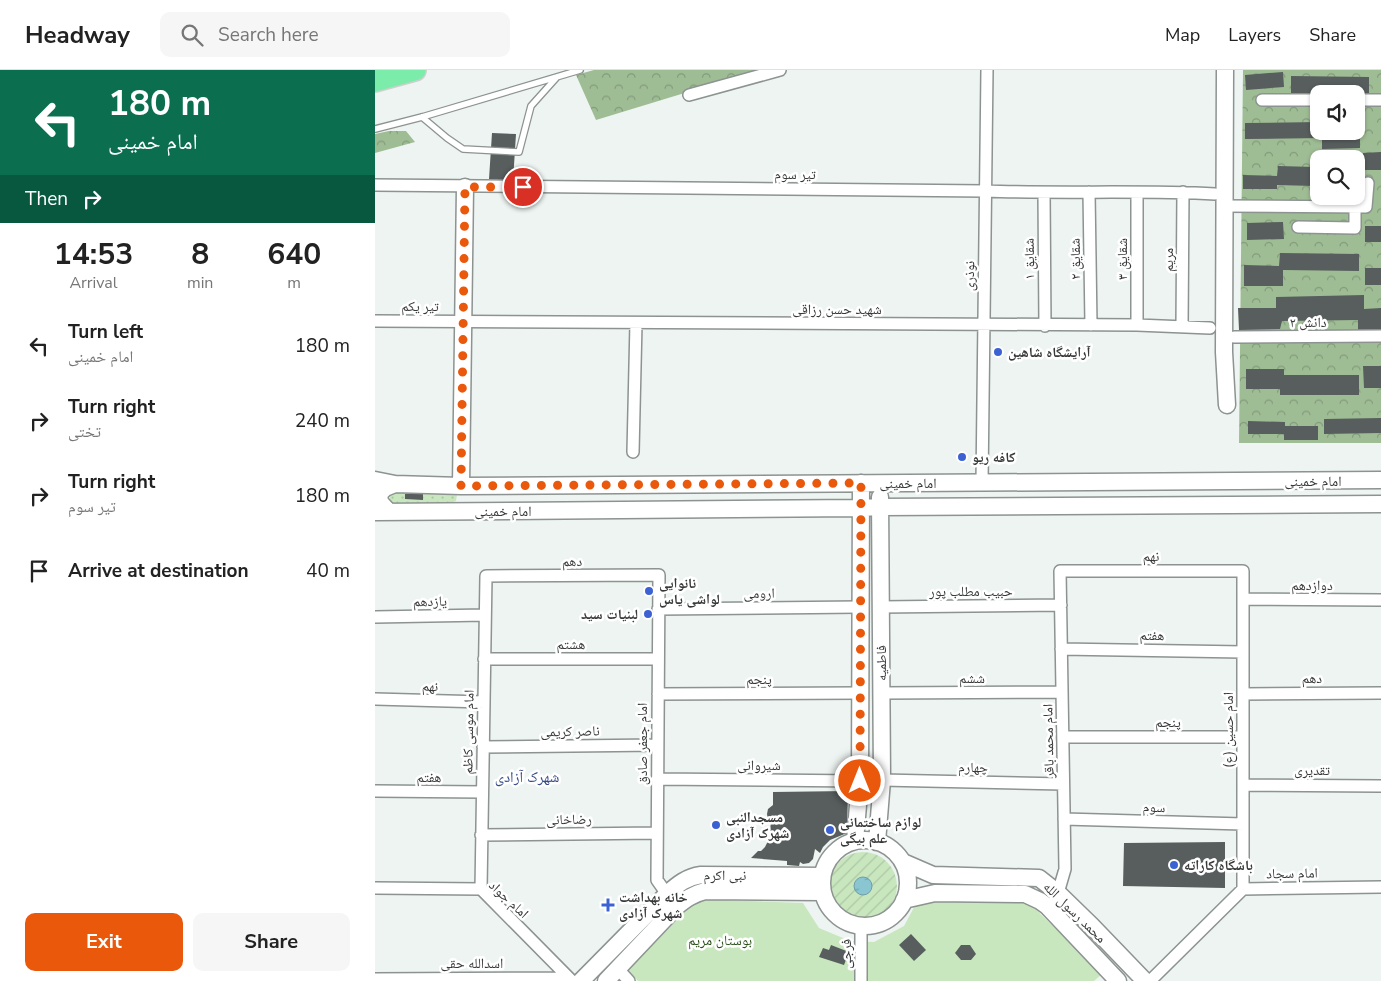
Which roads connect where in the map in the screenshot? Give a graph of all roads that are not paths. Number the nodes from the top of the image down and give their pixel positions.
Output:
1 (415, 70) edge
2 (580, 70) edge
3 (779, 70) edge
4 (987, 70) edge
5 (1225, 70) edge
6 (557, 77) junction
7 (375, 81) edge
8 (689, 95) dead end
9 (1262, 100) dead end
10 (1310, 100) edge
11 (1365, 100) edge
12 (1381, 100) edge
13 (421, 117) junction
14 (375, 129) edge
15 (1368, 183) dead end
16 (375, 185) edge
17 (465, 187) junction
18 (985, 191) junction
19 (1089, 192) junction
20 (1137, 192) junction
21 (1183, 192) junction
22 (1044, 193) junction
23 (1220, 200) junction
24 (1355, 207) junction
25 (1298, 227) dead end
26 (375, 321) edge
27 (464, 321) junction
28 (636, 323) junction
29 (984, 324) junction
30 (1091, 325) junction
31 (1137, 325) junction
32 (1045, 326) junction
33 (1182, 327) junction
34 (1210, 328) dead end
35 (1381, 336) edge
36 (1234, 337) dead end
37 (1227, 405) dead end
38 (633, 452) dead end
39 (375, 480) edge
40 (1381, 480) edge
41 (861, 483) junction
42 (880, 483) junction
43 (982, 483) junction
44 (395, 484) junction
45 (461, 486) junction
46 (1381, 504) edge
47 (880, 507) junction
48 (861, 508) junction
49 (382, 512) edge
50 (1060, 571) joint
51 (1243, 571) joint
52 (659, 575) joint
53 (486, 576) joint
54 (1243, 599) junction
55 (1381, 600) edge
56 (1061, 605) junction
57 (860, 607) junction
58 (881, 607) junction
59 (658, 609) junction
60 (485, 615) junction
61 (375, 617) edge
62 (1061, 649) junction
63 (1243, 652) junction
64 (484, 659) junction
65 (658, 659) junction
66 (1062, 692) junction
67 (860, 693) junction
68 (881, 693) junction
69 (1381, 693) edge
70 (658, 694) junction
71 (1243, 694) junction
72 (375, 699) edge
73 (484, 702) junction
74 (1063, 737) junction
75 (1243, 737) junction
76 (657, 745) junction
77 (483, 748) junction
78 (657, 780) junction
79 (882, 780) junction
80 (860, 781) junction
81 (1063, 784) junction
82 (1243, 785) junction
83 (1381, 786) edge
84 (375, 791) edge
85 (482, 792) junction
86 (1065, 819) junction
87 (1243, 824) junction
88 (657, 832) junction
89 (481, 835) junction
90 (855, 841) junction
91 (877, 842) junction
92 (903, 862) junction
93 (822, 884) junction
94 (1381, 887) edge
95 (375, 888) edge
96 (481, 889) junction
97 (1243, 889) junction
98 (1058, 893) junction
99 (672, 900) junction
100 (904, 900) junction
101 (1047, 906) junction
102 (861, 926) junction
103 (624, 975) edge
104 (1109, 978) edge
105 (375, 979) edge
106 (419, 980) edge
107 (574, 980) edge
108 (605, 981) edge
109 (861, 981) edge
110 (1145, 981) edge
111 (1150, 981) edge

1 - 7 highway
2 - 6 lane
3 - 8 street
4 - 18 street, نوذری
5 - 23 street
6 - 13 lane
6 - 13 lane
9 - 10 street
11 - 12 street
13 - 14 lane
15 - 24 street
16 - 17 street, تیر سوم
17 - 18 street, تیر سوم
17 - 27 street
18 - 22 street, تیر سوم
18 - 29 street, نوذری
19 - 20 street, تیر سوم
19 - 22 street, تیر سوم
19 - 30 street, شقایق ۲
20 - 21 street, تیر سوم
20 - 31 street, شقایق ۳
21 - 23 street, تیر سوم
21 - 33 street, مریم
22 - 32 street, شقایق ۱
23 - 24 street, تیر سوم
23 - 37 street
24 - 25 street
26 - 27 street, تیر یکم
27 - 28 street, شهید حسن رزاقی
27 - 45 street
28 - 29 street, شهید حسن رزاقی
28 - 38 street
29 - 32 street, شهید حسن رزاقی
29 - 43 street, نوذری
30 - 31 street, شهید حسن رزاقی
30 - 32 street, شهید حسن رزاقی
31 - 33 street, شهید حسن رزاقی
33 - 34 street, شهید حسن رزاقی
35 - 36 street, دانش ۲
39 - 44 street, امام خمینی
40 - 43 street, امام خمینی
41 - 42 street, امام خمینی
41 - 45 street, امام خمینی
41 - 48 street, فاطمیه
42 - 43 street, امام خمینی
42 - 47 street, فاطمیه
44 - 45 street, امام خمینی
44 - 49 street
46 - 47 street, امام خمینی
47 - 48 street, امام خمینی
47 - 58 street, فاطمیه
48 - 49 street, امام خمینی
48 - 57 street, فاطمیه
50 - 51 street, نهم
50 - 56 street, امام محمد باقر
51 - 54 street, امام حسین (ع)
52 - 53 street, دهم
52 - 59 street, امام جعفر صادق
53 - 60 street, امام موسی کاظم
54 - 55 street, دوازدهم
54 - 63 street, امام حسین (ع)
56 - 58 street, حبیب مطلب پور
56 - 62 street, امام محمد باقر
57 - 59 street, ارومی
57 - 67 street, فاطمیه
58 - 68 street, فاطمیه
59 - 65 street, امام جعفر صادق
60 - 61 street, یازدهم
60 - 64 street, امام موسی کاظم
62 - 63 street, هفتم
62 - 66 street, امام محمد باقر
63 - 71 street, امام حسین (ع)
64 - 65 street, هشتم
64 - 73 street, امام موسی کاظم
65 - 70 street, امام جعفر صادق
66 - 68 street, ششم
66 - 74 street, امام محمد باقر
67 - 70 street, پنجم
67 - 80 street, فاطمیه
68 - 79 street, فاطمیه
69 - 71 street, دهم
70 - 76 street, امام جعفر صادق
71 - 75 street, امام حسین (ع)
72 - 73 street, نهم
73 - 77 street, امام موسی کاظم
74 - 75 street, پنجم
74 - 81 street, امام محمد باقر
75 - 82 street, امام حسین (ع)
76 - 77 street, ناصر کریمی
76 - 78 street, امام جعفر صادق
77 - 85 street, امام موسی کاظم
78 - 80 street, شیروانی
78 - 88 street, امام جعفر صادق
79 - 81 street, چهارم
79 - 91 street, فاطمیه
80 - 90 street, فاطمیه
81 - 86 street, امام محمد باقر
82 - 83 street, تقدیری
82 - 87 street, امام حسین (ع)
84 - 85 street, هفتم
85 - 89 street, امام موسی کاظم
86 - 87 street, سوم
86 - 98 street, امام محمد باقر
87 - 97 street, امام حسین (ع)
88 - 89 street, رضاخانی
88 - 99 street, امام جعفر صادق
89 - 96 street, امام موسی کاظم
90 - 91 street, محمد رسول الله
90 - 93 street
91 - 92 street, محمد رسول الله
92 - 98 street, محمد رسول الله
92 - 100 street
93 - 99 street, نبی اکرم
93 - 102 street
94 - 97 street, امام سجاد
95 - 96 street, امام جواد
96 - 107 street, امام جواد
97 - 111 street
98 - 101 street, امام محمد باقر
98 - 110 street, محمد رسول الله
99 - 103 street, نبی اکرم
99 - 107 street, نبی اکرم
100 - 101 street, محمد رسول الله
100 - 102 street
101 - 104 street, محمد رسول الله
102 - 109 street, فرجی
103 - 108 street, نبی اکرم
105 - 106 street, اسدالله حقی
106 - 107 street, اسدالله حقی

